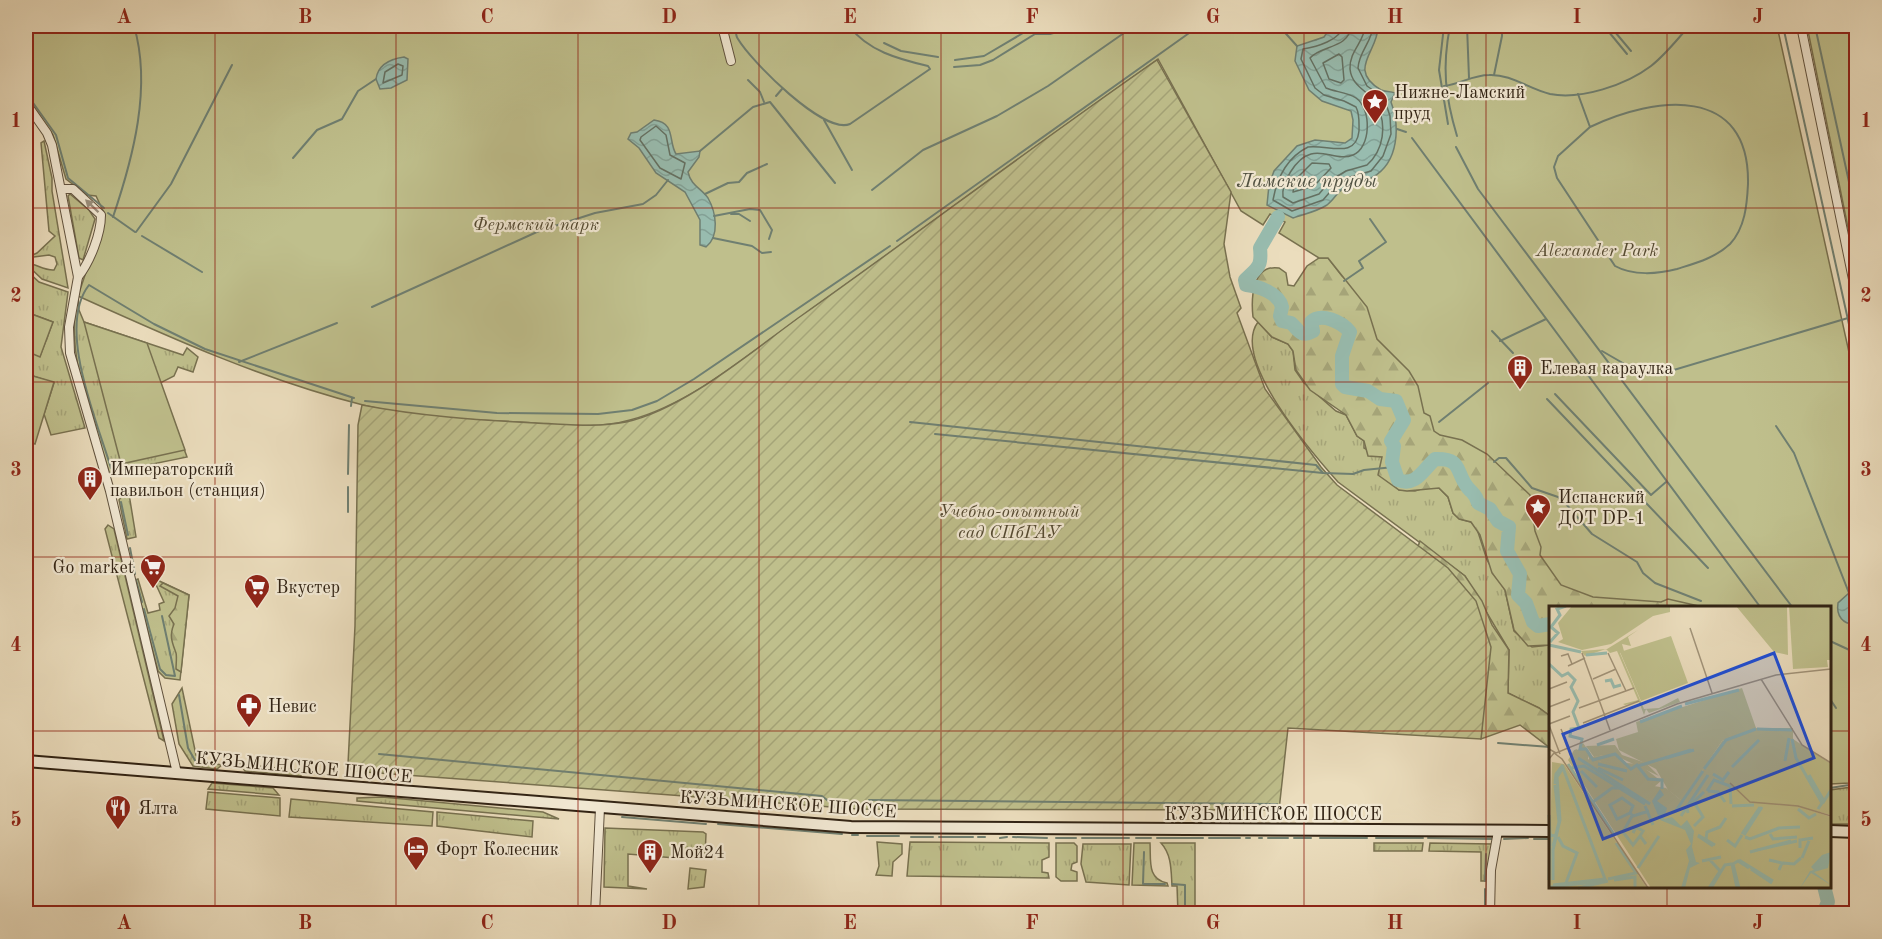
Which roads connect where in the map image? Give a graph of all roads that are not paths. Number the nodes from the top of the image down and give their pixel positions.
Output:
1 (722, 26) edge
2 (1801, 26) edge
3 (731, 61) dead end
4 (26, 103) edge
5 (62, 189) junction
6 (78, 277) junction
7 (1857, 294) edge
8 (26, 761) edge
9 (177, 773) junction
10 (600, 808) junction
11 (1498, 831) junction
12 (1549, 831) edge
13 (1831, 831) edge
14 (1857, 832) edge
15 (595, 914) edge
16 (1490, 914) edge

1 - 3 street
2 - 7 street
4 - 5 street
5 - 6 street
6 -> 5 street
6 - 9 street
8 - 9 main road, КУЗЬМИНСКОЕ ШОССЕ
9 - 10 main road, КУЗЬМИНСКОЕ ШОССЕ
10 - 11 main road, КУЗЬМИНСКОЕ ШОССЕ
10 - 15 street
11 - 12 main road, КУЗЬМИНСКОЕ ШОССЕ
11 - 16 street
13 - 14 main road

